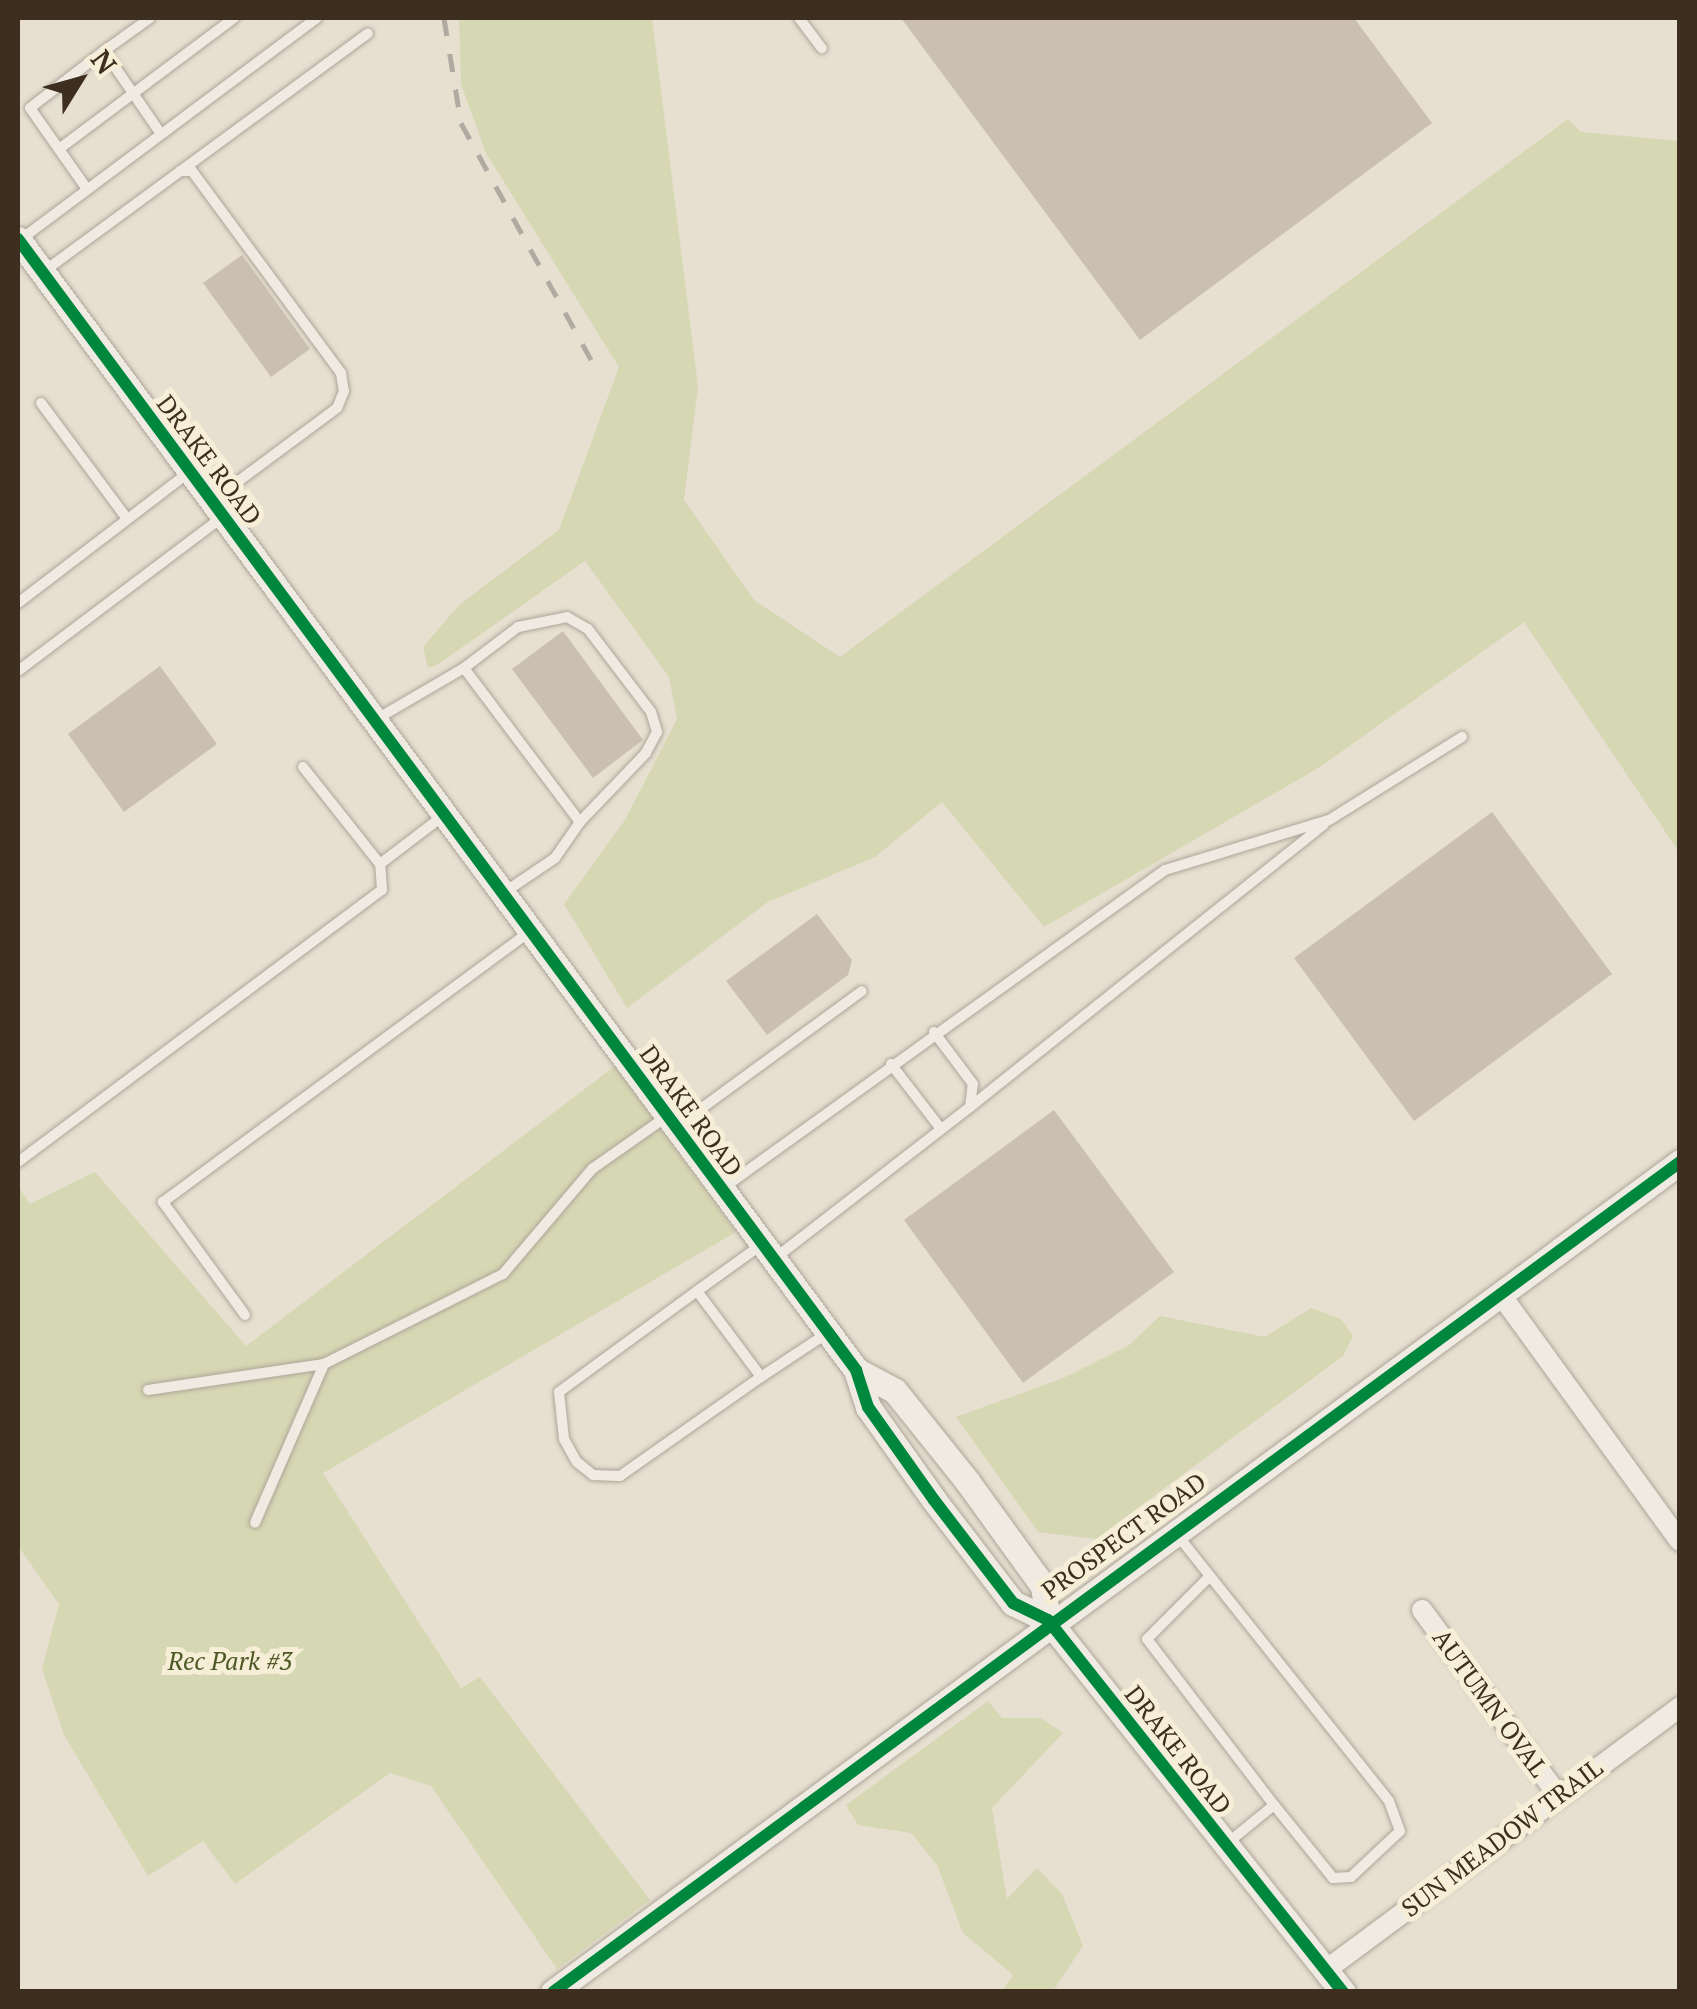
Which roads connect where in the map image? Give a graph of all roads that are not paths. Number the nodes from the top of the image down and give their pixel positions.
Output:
1 (150, 18) edge
2 (234, 18) edge
3 (316, 18) edge
4 (799, 18) edge
5 (368, 32) dead end
6 (822, 48) dead end
7 (104, 52) junction
8 (133, 94) junction
9 (161, 134) junction
10 (59, 149) junction
11 (180, 172) junction
12 (88, 189) junction
13 (25, 253) edge
14 (41, 403) dead end
15 (190, 472) junction
16 (217, 509) junction
17 (128, 519) junction
18 (18, 602) edge
19 (464, 668) junction
20 (18, 671) edge
21 (374, 721) junction
22 (1462, 737) dead end
23 (303, 767) dead end
24 (444, 816) junction
25 (1328, 820) junction
26 (578, 824) junction
27 (380, 864) junction
28 (502, 894) junction
29 (530, 931) junction
30 (862, 992) dead end
31 (934, 1032) junction
32 (891, 1064) junction
33 (970, 1107) junction
34 (671, 1122) junction
35 (941, 1129) junction
36 (18, 1162) edge
37 (1680, 1162) edge
38 (721, 1190) junction
39 (767, 1252) junction
40 (697, 1291) junction
41 (1500, 1295) junction
42 (245, 1315) dead end
43 (828, 1333) junction
44 (324, 1364) junction
45 (856, 1370) junction
46 (761, 1377) junction
47 (148, 1390) dead end
48 (255, 1523) dead end
49 (1172, 1528) junction
50 (1680, 1540) edge
51 (1210, 1576) junction
52 (1422, 1610) dead end
53 (1048, 1620) junction
54 (1680, 1707) edge
55 (1558, 1795) junction
56 (1274, 1805) junction
57 (1225, 1846) junction
58 (1326, 1970) junction
59 (553, 1992) edge
60 (1344, 1992) edge

1 - 7 lane
2 - 8 lane
3 - 9 lane
4 - 6 lane
5 - 11 lane
7 - 8 lane
7 - 10 lane
8 - 9 lane
8 - 10 lane
9 - 12 lane
10 - 12 lane
11 - 13 lane
11 - 16 lane
12 - 13 lane
13 - 15 street, DRAKE ROAD
14 - 17 lane
15 - 16 street, DRAKE ROAD
15 - 17 lane
16 - 20 lane
16 - 21 street, DRAKE ROAD
17 - 18 lane
19 - 21 lane
19 - 26 lane
19 - 26 lane
21 - 24 street, DRAKE ROAD
22 - 25 lane
23 - 27 lane
24 - 27 lane
24 - 28 street, DRAKE ROAD
25 - 31 lane
25 - 33 lane
26 - 28 lane
27 - 36 lane
28 - 29 street, DRAKE ROAD
29 - 34 street, DRAKE ROAD
29 - 42 lane
30 - 34 lane
31 - 32 lane
31 - 33 lane
32 - 35 lane
32 - 38 lane
33 - 35 lane
34 - 38 street, DRAKE ROAD
34 - 44 lane
35 - 39 lane
37 - 41 street, PROSPECT ROAD
38 - 39 street, DRAKE ROAD
39 - 40 lane
39 - 43 street, DRAKE ROAD
40 - 46 lane
40 - 46 lane
41 - 49 street, PROSPECT ROAD
41 - 50 street
43 - 45 street, DRAKE ROAD
43 - 46 lane
44 - 47 lane
44 - 48 lane
45 - 53 street, DRAKE ROAD
45 - 53 street, DRAKE ROAD
49 - 51 lane
49 - 53 street, PROSPECT ROAD
51 - 56 lane
51 - 56 lane
52 - 55 street, AUTUMN OVAL
53 - 57 street, DRAKE ROAD
53 - 59 street, PROSPECT ROAD
54 - 55 street, SUN MEADOW TRAIL
55 - 58 street, SUN MEADOW TRAIL
56 - 57 lane
57 - 58 street, DRAKE ROAD
58 - 60 street, DRAKE ROAD

